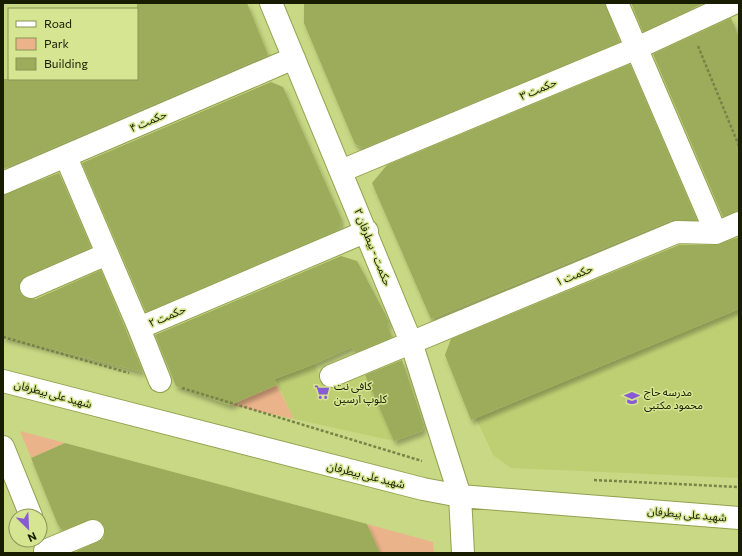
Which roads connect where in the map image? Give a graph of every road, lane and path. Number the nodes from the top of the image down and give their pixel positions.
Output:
1 (271, 3) edge
2 (617, 3) edge
3 (734, 3) edge
4 (738, 3) edge
5 (739, 7) edge
6 (688, 23) junction
7 (637, 48) junction
8 (294, 58) junction
9 (739, 146) edge
10 (66, 157) junction
11 (341, 171) junction
12 (3, 183) edge
13 (739, 223) edge
14 (367, 231) junction
15 (716, 233) junction
16 (107, 254) junction
17 (32, 287) dead end
18 (139, 328) junction
19 (3, 337) edge
20 (411, 342) junction
21 (331, 376) dead end
22 (3, 381) edge
23 (160, 382) junction
24 (5, 456) edge
25 (452, 470) junction
26 (592, 480) dead end
27 (739, 487) edge
28 (460, 496) junction
29 (28, 508) edge
30 (739, 518) edge
31 (93, 530) dead end
32 (48, 546) edge
33 (463, 553) edge

1 - 8 street, حکمت - بیطرفان ۲
2 - 7 street
3 - 6 street, حکمت ۳
4 - 5 street
6 - 7 street, حکمت ۳
6 - 9 path
7 - 11 street, حکمت ۳
7 - 15 street
8 - 10 street, حکمت ۴
8 - 11 street, حکمت - بیطرفان ۲
10 - 12 street, حکمت ۴
10 - 16 street, حکمت ۲
11 - 14 street, حکمت - بیطرفان ۲
13 - 15 street, حکمت ۱
14 - 18 street, حکمت ۲
14 - 20 street, حکمت - بیطرفان ۲
15 - 20 street, حکمت ۱
16 - 17 street
16 - 18 street, حکمت ۲
18 - 23 street
19 - 23 path
20 - 21 street, حکمت ۱
20 - 25 street, حکمت - بیطرفان ۲
22 - 28 street, شهید علی بیطرفان
23 - 25 path
24 - 29 street
25 - 28 street, حکمت - بیطرفان ۲
26 - 27 path
28 - 30 street, شهید علی بیطرفان
28 - 33 street, حکمت - بیطرفان ۲
31 - 32 street

